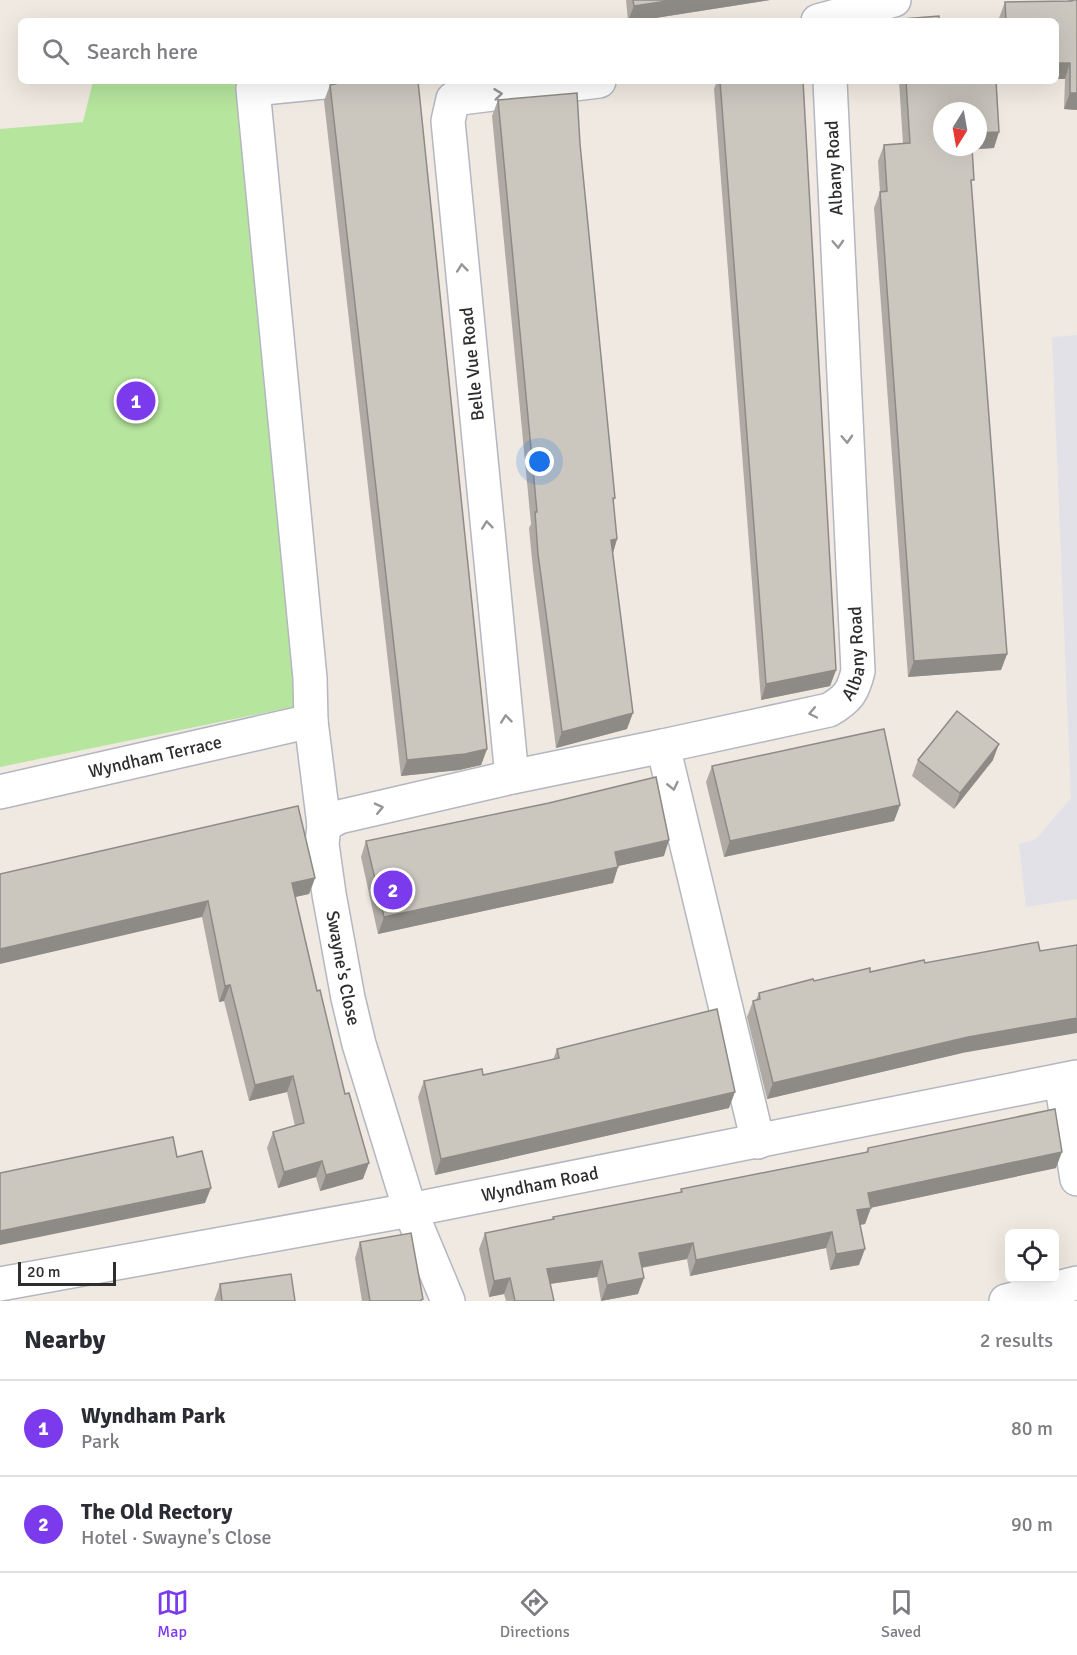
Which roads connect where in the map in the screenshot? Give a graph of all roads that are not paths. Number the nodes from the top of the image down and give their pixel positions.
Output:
1 (894, 0) edge
2 (831, 18) edge
3 (304, 84) edge
4 (549, 84) edge
5 (830, 84) edge
6 (448, 90) edge
7 (311, 721) junction
8 (663, 746) junction
9 (512, 777) junction
10 (0, 792) edge
11 (324, 825) junction
12 (1069, 1079) edge
13 (758, 1142) junction
14 (1077, 1179) edge
15 (410, 1210) junction
16 (1077, 1283) edge
17 (0, 1284) edge
18 (448, 1301) edge
19 (1006, 1301) edge

1 - 2 street
3 - 7 street, Swayne's Close
6 -> 4 street, Belle Vue Road
5 -> 8 street, Albany Road
9 -> 6 street, Belle Vue Road
7 - 10 street, Wyndham Terrace
7 - 11 street, Swayne's Close
8 - 9 street
8 -> 13 street
11 -> 9 street
11 - 15 street, Swayne's Close
12 - 13 street, Wyndham Road
12 - 14 street
13 - 15 street, Wyndham Road
15 - 17 street, Wyndham Road
15 - 18 street, Swayne's Close
16 - 19 street

